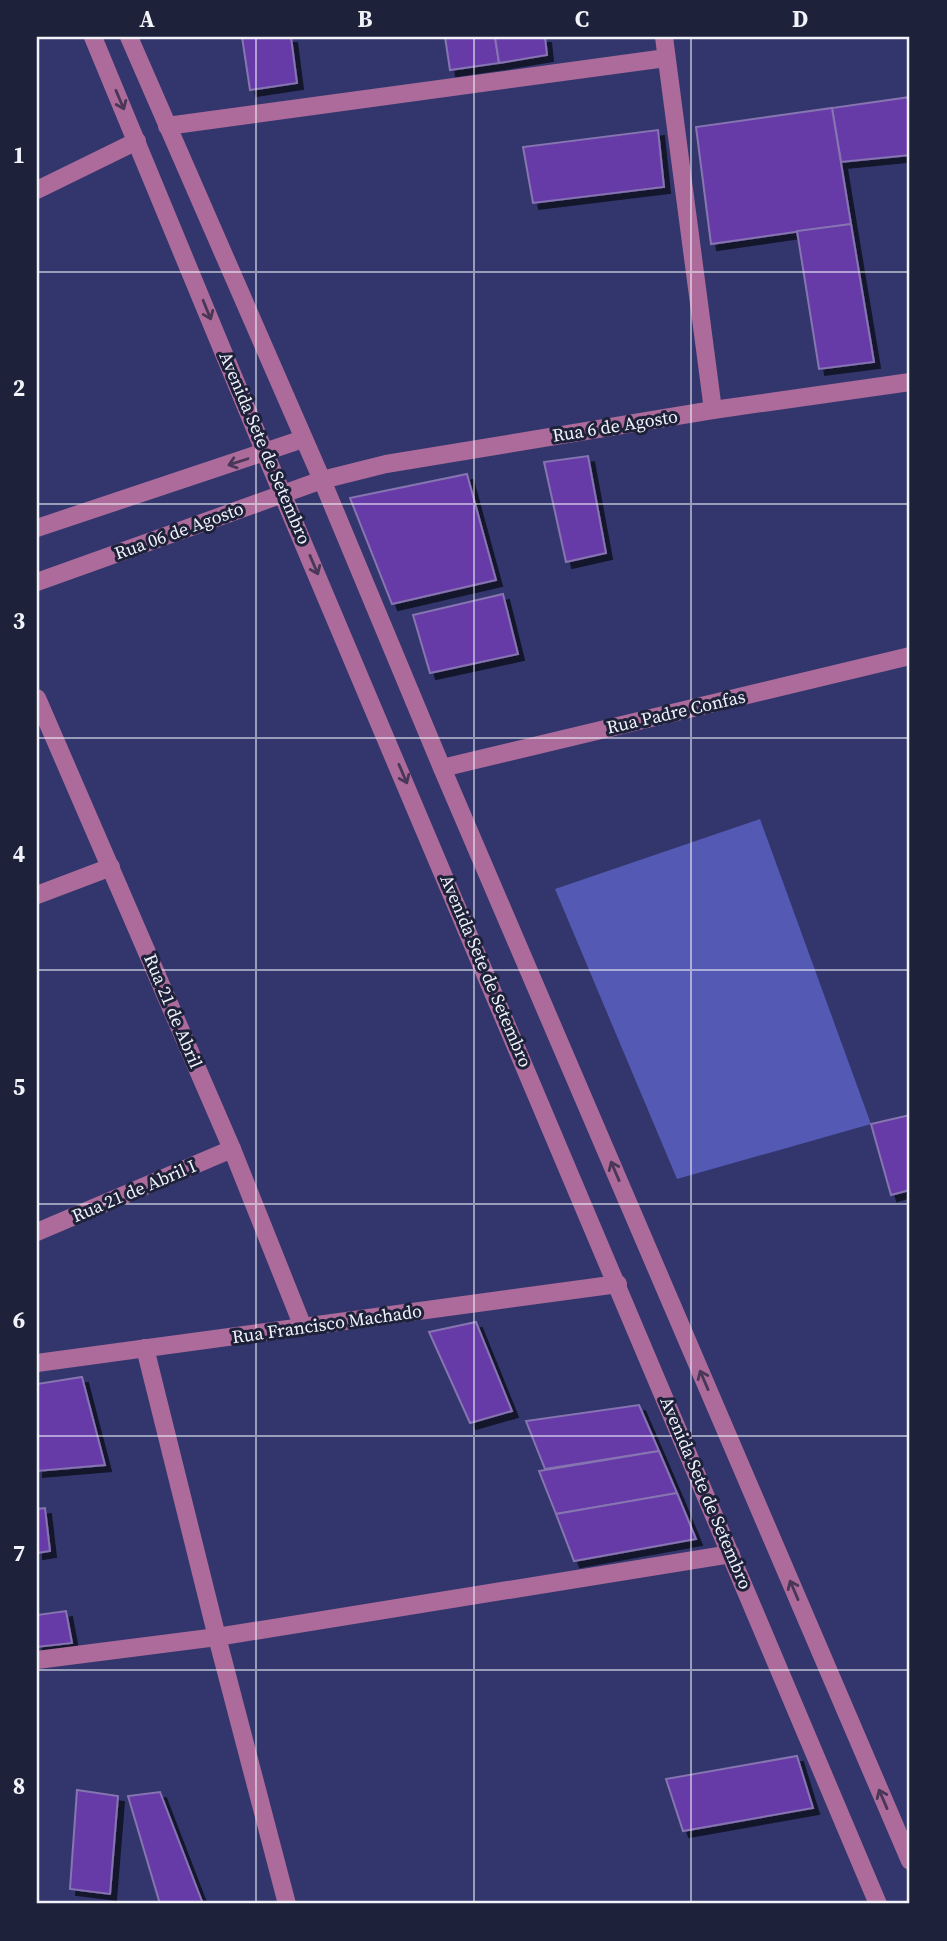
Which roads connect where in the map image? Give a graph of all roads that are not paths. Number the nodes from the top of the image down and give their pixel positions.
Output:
1 (93, 37) edge
2 (129, 37) edge
3 (664, 37) edge
4 (666, 58) junction
5 (167, 126) junction
6 (137, 141) junction
7 (37, 190) edge
8 (910, 382) edge
9 (713, 410) junction
10 (303, 439) junction
11 (265, 453) junction
12 (322, 480) junction
13 (284, 493) junction
14 (37, 528) edge
15 (37, 582) edge
16 (910, 656) edge
17 (37, 698) edge
18 (442, 768) junction
19 (111, 867) junction
20 (37, 895) edge
21 (232, 1149) junction
22 (37, 1232) edge
23 (618, 1284) junction
24 (303, 1327) junction
25 (145, 1348) junction
26 (37, 1363) edge
27 (731, 1554) junction
28 (216, 1637) junction
29 (37, 1660) edge
30 (910, 1861) edge
31 (287, 1904) edge
32 (878, 1904) edge

1 -> 6 street, Avenida Sete de Setembro
2 - 5 street
3 - 4 street
4 - 5 street
4 - 9 street
5 - 10 street
6 - 7 street
6 -> 11 street, Avenida Sete de Setembro
8 - 9 street, Rua 6 de Agosto
9 - 12 street, Rua 6 de Agosto
10 - 11 street
10 - 12 street
11 - 13 street, Avenida Sete de Setembro
11 -> 14 street
12 - 13 street, Rua 06 de Agosto
12 - 18 street
13 - 15 street, Rua 06 de Agosto
13 -> 23 street, Avenida Sete de Setembro
16 - 18 street, Rua Padre Confas
17 - 19 street, Rua 21 de Abril
30 -> 18 street
19 - 20 street
19 - 21 street, Rua 21 de Abril
21 - 22 street, Rua 21 de Abril I
21 - 24 street, Rua 21 de Abril
23 - 24 street, Rua Francisco Machado
23 - 27 street, Avenida Sete de Setembro
24 - 25 street, Rua Francisco Machado
25 - 26 street, Rua Francisco Machado
25 - 28 street
27 - 28 street
27 - 32 street, Avenida Sete de Setembro
28 - 29 street
28 - 31 street

